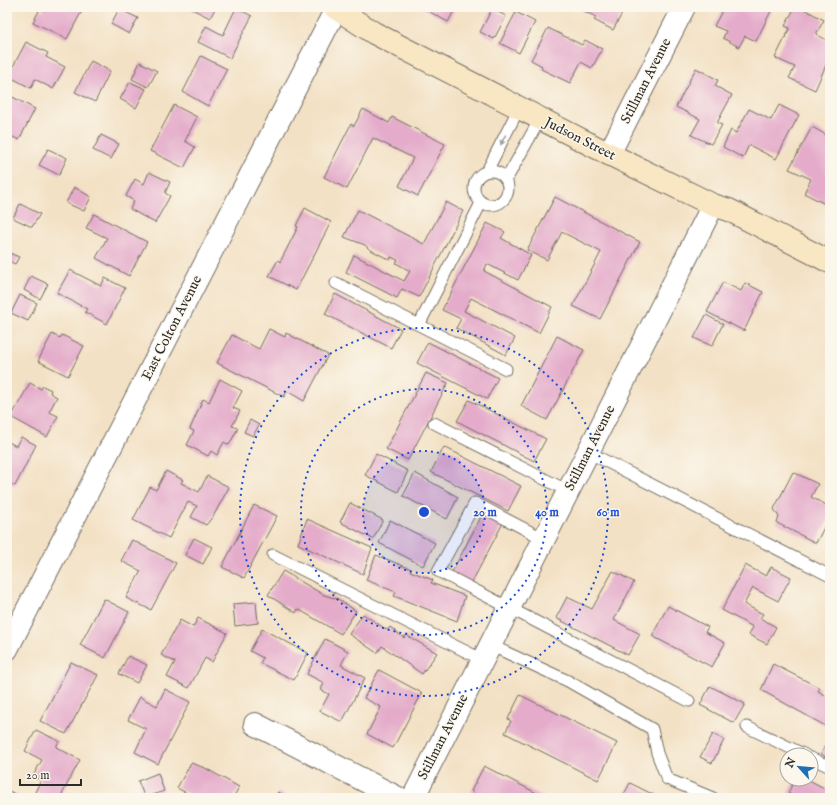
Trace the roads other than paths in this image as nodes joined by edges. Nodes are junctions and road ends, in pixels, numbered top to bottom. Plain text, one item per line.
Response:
1 (336, 7) edge
2 (684, 7) edge
3 (518, 108) junction
4 (540, 119) junction
5 (609, 154) junction
6 (487, 172) junction
7 (506, 180) junction
8 (482, 203) junction
9 (713, 205) junction
10 (830, 262) edge
11 (336, 283) dead end
12 (419, 325) junction
13 (506, 369) dead end
14 (434, 423) dead end
15 (588, 452) junction
16 (568, 491) junction
17 (544, 539) junction
18 (272, 555) dead end
19 (830, 576) edge
20 (508, 608) junction
21 (7, 649) edge
22 (486, 652) junction
23 (689, 701) dead end
24 (255, 724) dead end
25 (747, 727) dead end
26 (788, 747) edge
27 (819, 762) edge
28 (830, 767) edge
29 (398, 798) edge
30 (412, 798) edge
31 (713, 798) edge

1 - 3 main road, Judson Street
1 - 21 street, East Colton Avenue
2 - 5 street, Stillman Avenue
3 - 4 main road, Judson Street
3 -> 6 lane
4 - 5 main road, Judson Street
4 - 7 lane
5 - 9 main road, Judson Street
6 - 7 lane
6 - 8 lane
7 - 8 lane
8 - 12 lane
9 - 10 main road, Judson Street
9 - 15 street, Stillman Avenue
11 - 12 lane
12 - 13 lane
14 - 16 lane
15 - 16 street, Stillman Avenue
15 - 19 lane
16 - 17 street, Stillman Avenue
17 - 20 street, Stillman Avenue
17 - 20 lane
18 - 22 lane
20 - 22 street, Stillman Avenue
20 - 23 lane
22 - 30 street, Stillman Avenue
22 - 31 lane
24 - 29 street
25 - 26 lane
27 - 28 lane

